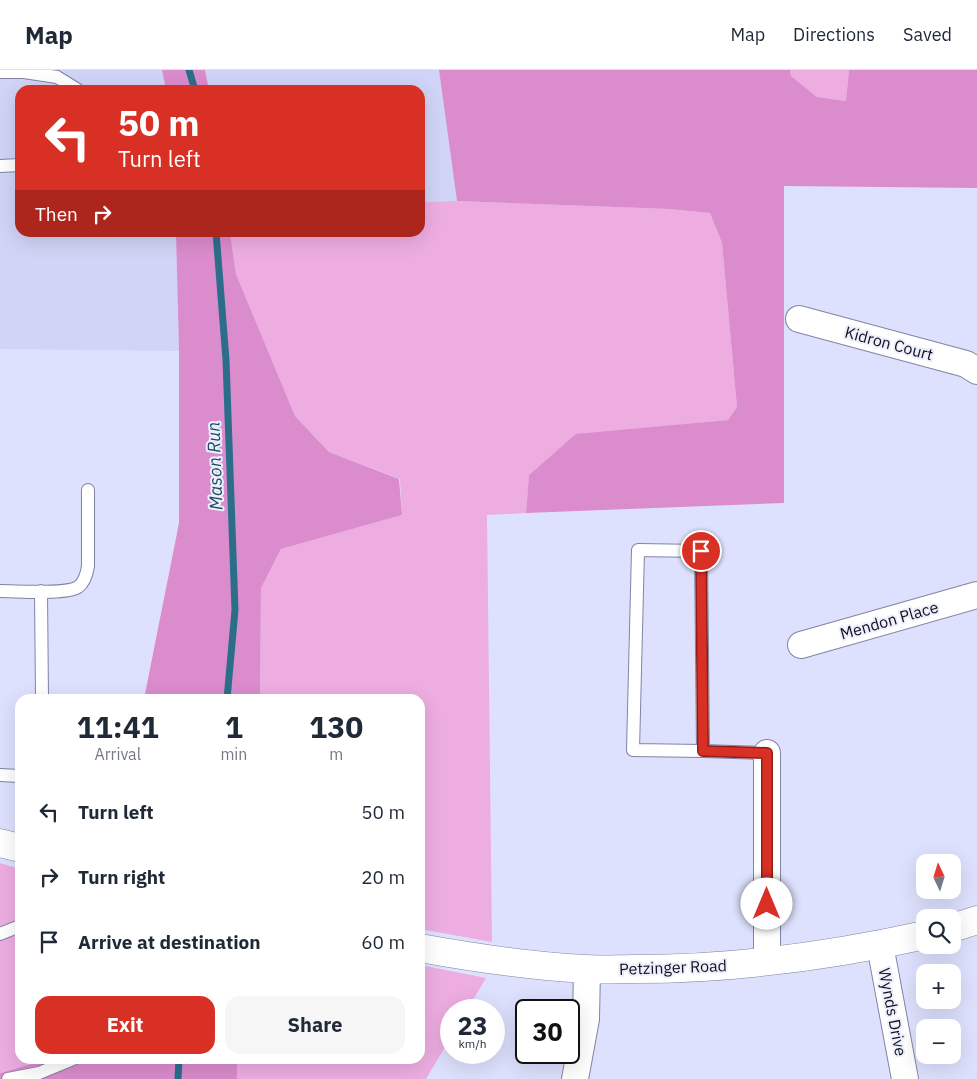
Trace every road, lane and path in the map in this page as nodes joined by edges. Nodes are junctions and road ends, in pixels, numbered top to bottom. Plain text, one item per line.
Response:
1 (0, 72) edge
2 (70, 85) edge
3 (15, 165) edge
4 (0, 166) edge
5 (799, 319) dead end
6 (977, 370) edge
7 (88, 490) dead end
8 (0, 591) edge
9 (41, 591) junction
10 (977, 595) edge
11 (800, 645) dead end
12 (42, 694) edge
13 (703, 751) junction
14 (767, 753) joint
15 (0, 775) edge
16 (15, 776) edge
17 (0, 843) edge
18 (15, 847) edge
19 (977, 920) edge
20 (961, 925) edge
21 (15, 928) edge
22 (0, 934) edge
23 (916, 937) edge
24 (880, 945) junction
25 (425, 949) edge
26 (768, 962) junction
27 (587, 969) junction
28 (61, 1064) edge
29 (8, 1079) edge
30 (575, 1079) edge
31 (906, 1079) edge

1 - 2 lane
3 - 4 lane
5 - 6 street, Kidron Court
7 - 9 lane
8 - 9 lane
9 - 12 lane
10 - 11 street, Mendon Place
13 - 13 lane
13 - 14 lane
14 - 26 street
15 - 16 lane
17 - 18 street
19 - 20 street
21 - 22 lane
23 - 24 street, Petzinger Road
24 - 26 street, Petzinger Road
24 - 31 street, Wynds Drive
25 - 27 street, Petzinger Road
26 - 27 street, Petzinger Road
27 - 30 street
28 - 29 lane

